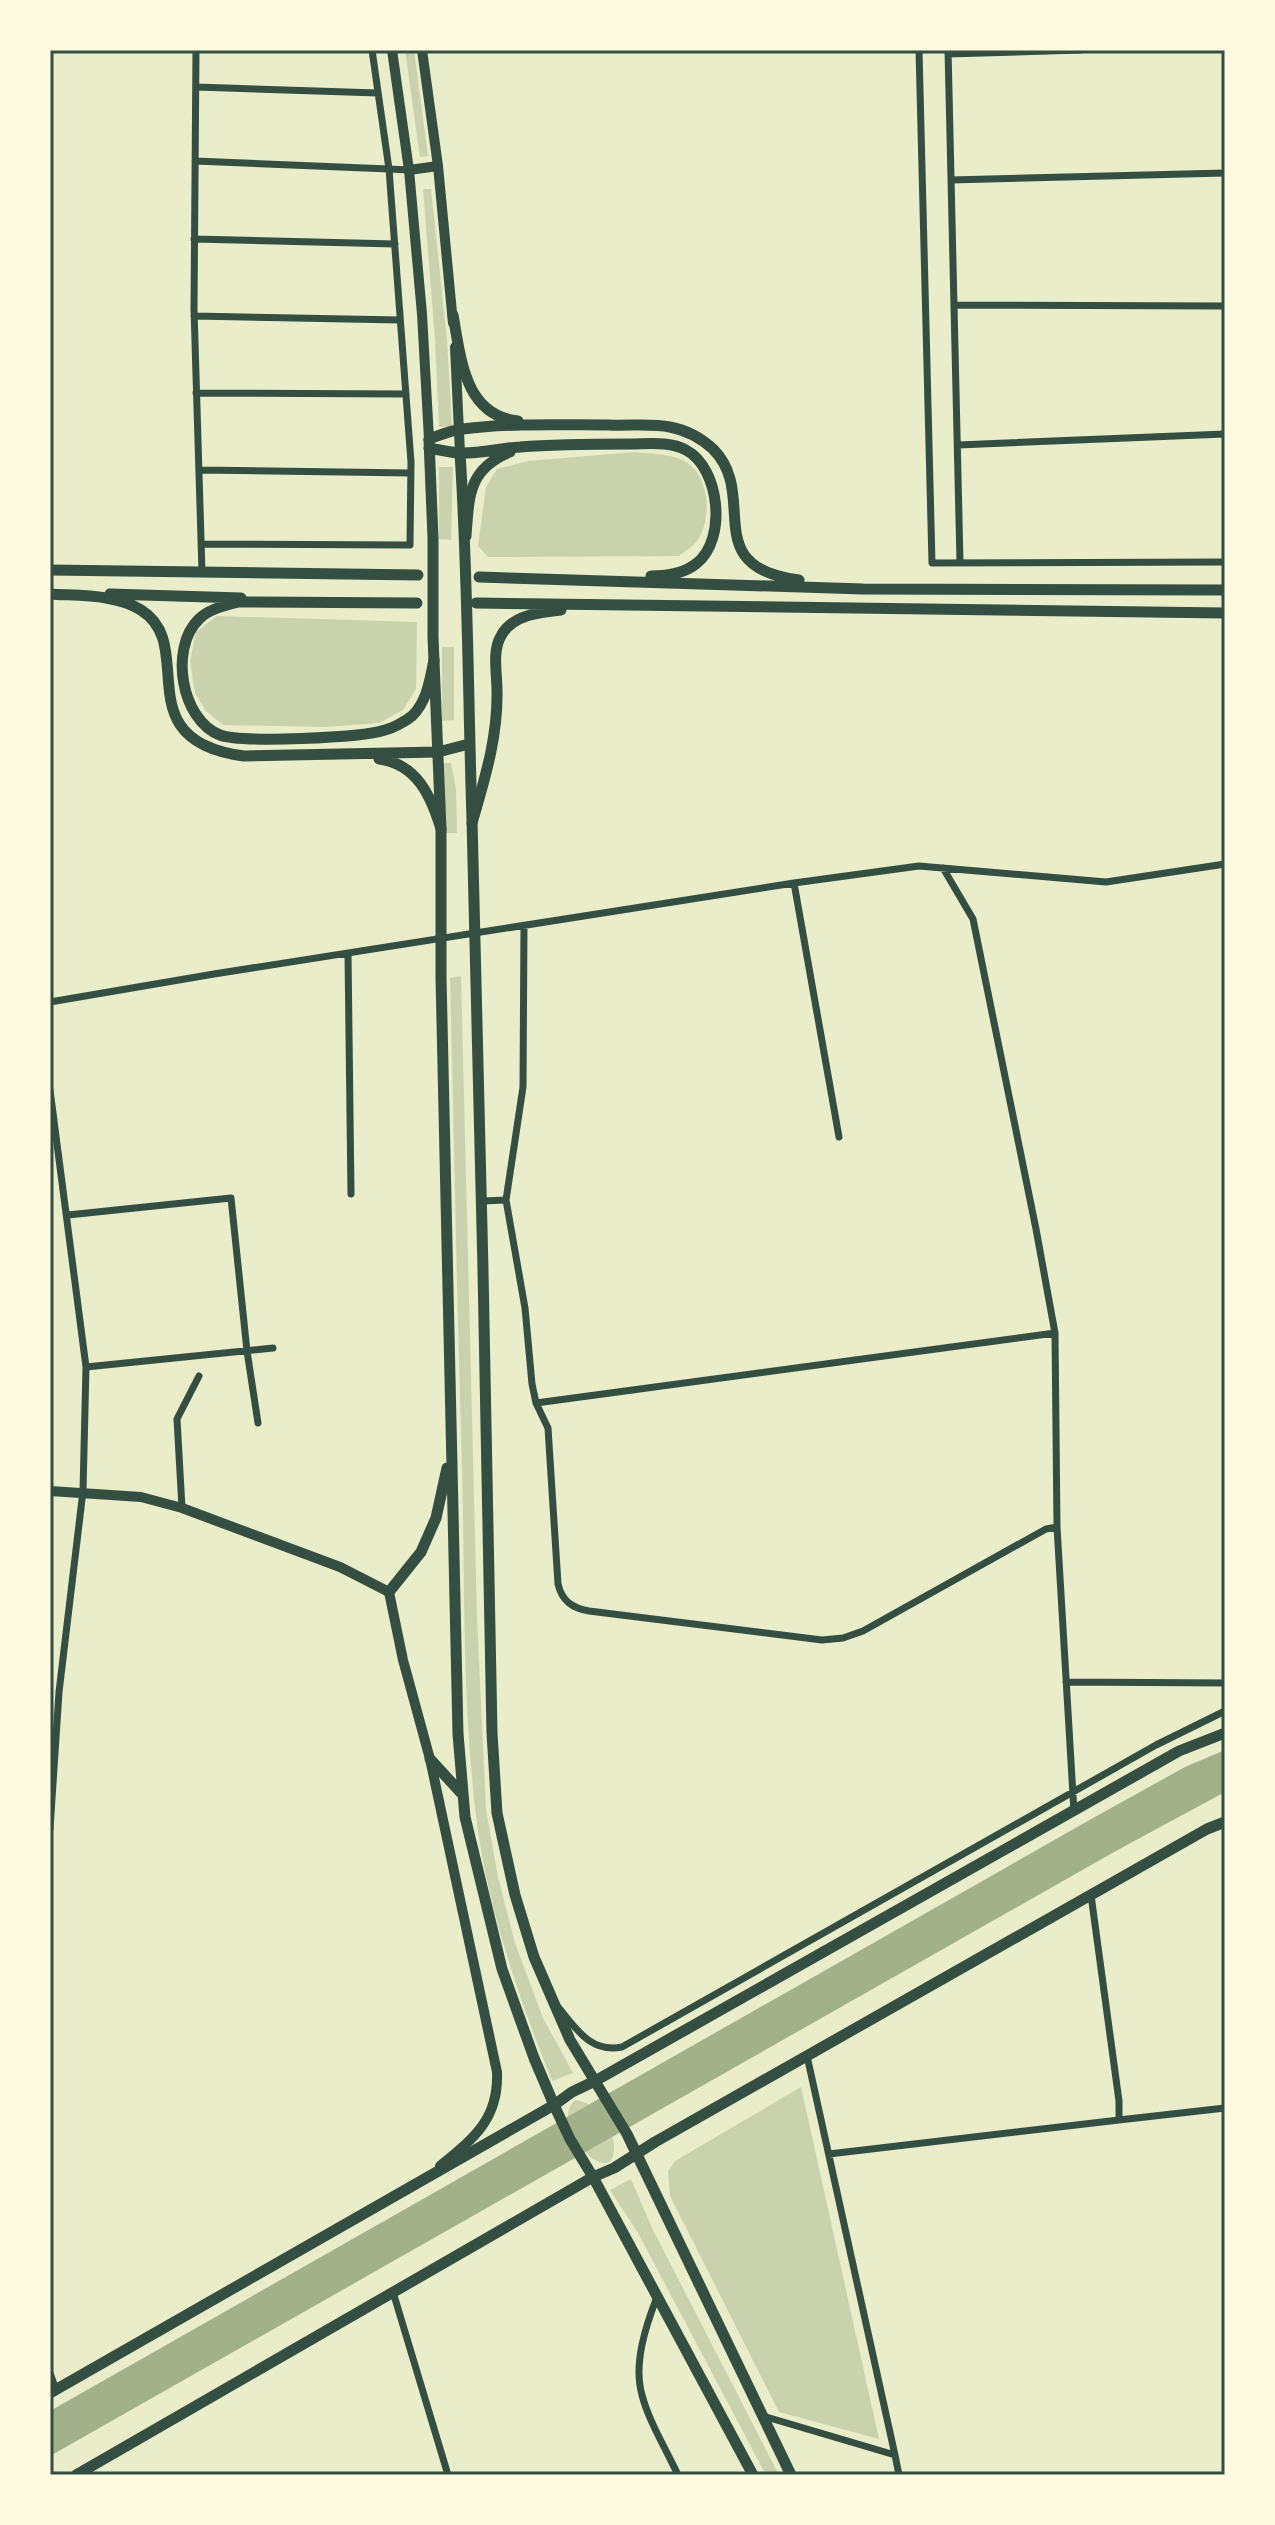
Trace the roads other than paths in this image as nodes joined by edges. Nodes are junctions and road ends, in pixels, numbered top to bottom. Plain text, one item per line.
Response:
1 (196, 50) edge
2 (372, 50) edge
3 (392, 50) edge
4 (422, 50) edge
5 (919, 50) edge
6 (1081, 50) edge
7 (948, 52) edge
8 (196, 87) junction
9 (378, 93) junction
10 (195, 161) junction
11 (438, 166) junction
12 (389, 169) junction
13 (409, 170) junction
14 (1225, 173) edge
15 (951, 180) junction
16 (194, 239) junction
17 (395, 244) junction
18 (955, 305) junction
19 (1225, 306) edge
20 (453, 315) junction
21 (194, 316) junction
22 (400, 320) junction
23 (196, 393) junction
24 (406, 394) junction
25 (550, 425) junction
26 (461, 429) junction
27 (1225, 434) edge
28 (429, 444) junction
29 (958, 445) junction
30 (523, 446) junction
31 (460, 453) junction
32 (199, 470) junction
33 (411, 473) junction
34 (466, 536) junction
35 (201, 544) junction
36 (960, 562) junction
37 (1225, 562) edge
38 (50, 570) edge
39 (202, 572) junction
40 (418, 575) dead end
41 (479, 577) dead end
42 (550, 579) junction
43 (863, 589) junction
44 (1225, 590) edge
45 (50, 593) edge
46 (476, 603) dead end
47 (615, 605) junction
48 (1225, 613) edge
49 (434, 660) junction
50 (469, 744) junction
51 (438, 752) junction
52 (346, 754) junction
53 (472, 823) junction
54 (441, 829) junction
55 (1225, 864) edge
56 (943, 868) junction
57 (794, 883) junction
58 (524, 926) junction
59 (348, 954) junction
60 (50, 1002) edge
61 (50, 1090) edge
62 (839, 1137) dead end
63 (351, 1194) dead end
64 (506, 1200) junction
65 (482, 1201) junction
66 (68, 1215) junction
67 (1055, 1333) junction
68 (273, 1348) dead end
69 (247, 1351) junction
70 (86, 1367) junction
71 (199, 1376) dead end
72 (536, 1403) junction
73 (258, 1423) dead end
74 (451, 1448) junction
75 (50, 1491) edge
76 (83, 1491) junction
77 (182, 1508) junction
78 (1057, 1527) junction
79 (389, 1592) junction
80 (1066, 1682) junction
81 (1225, 1683) edge
82 (1225, 1711) edge
83 (1225, 1733) edge
84 (430, 1759) junction
85 (1072, 1792) junction
86 (463, 1795) junction
87 (1074, 1812) junction
88 (1225, 1822) edge
89 (50, 1829) edge
90 (1091, 1895) junction
91 (553, 2000) junction
92 (807, 2056) junction
93 (598, 2086) junction
94 (1225, 2108) edge
95 (556, 2109) junction
96 (1119, 2120) junction
97 (636, 2153) junction
98 (829, 2154) junction
99 (427, 2177) junction
100 (593, 2177) junction
101 (393, 2292) junction
102 (657, 2297) junction
103 (50, 2373) edge
104 (53, 2392) edge
105 (762, 2416) junction
106 (895, 2455) junction
107 (76, 2475) edge
108 (448, 2475) edge
109 (678, 2475) edge
110 (753, 2475) edge
111 (791, 2475) edge
112 (899, 2475) edge

1 - 8 street
2 - 9 street
3 - 13 main road
4 - 11 main road
5 - 36 street
6 - 7 street
7 - 15 street
8 - 9 street
8 - 10 street
9 - 12 street
10 - 12 street
10 - 16 street
11 - 13 main road
11 - 20 main road
12 - 13 street
12 - 17 street
13 - 28 main road
14 - 15 street
15 - 18 street
16 - 17 street
16 - 21 street
17 - 22 street
18 - 19 street
18 - 29 street
20 - 25 main road
20 - 26 main road
21 - 22 street
21 - 23 street
22 - 24 street
23 - 24 street
23 - 32 street
24 - 33 street
25 - 26 main road
25 - 43 main road
26 - 28 main road
26 - 31 main road
27 - 29 street
28 - 31 main road
28 - 49 main road
29 - 36 street
30 - 31 main road
30 - 34 main road
30 - 42 main road
31 - 34 main road
32 - 33 street
32 - 35 street
33 - 35 street
34 - 50 main road
35 - 39 street
36 - 37 street
38 - 39 main road
39 - 40 main road
41 - 42 main road
42 - 43 main road
43 - 44 main road
45 - 49 main road
45 - 52 main road
46 - 47 main road
47 - 48 main road
47 - 53 main road
49 - 51 main road
50 - 51 main road
50 - 53 main road
51 - 52 main road
51 - 54 main road
52 - 54 main road
53 - 65 main road
54 - 74 main road
55 - 56 street
56 - 57 street
56 - 67 street
57 - 58 street
57 - 62 street
58 - 59 street
58 - 64 street
59 - 60 street
59 - 63 street
61 - 66 street
64 - 65 street
64 - 72 street
65 - 91 main road
66 - 69 street
66 - 70 street
67 - 72 street
67 - 78 street
68 - 69 street
69 - 70 street
69 - 73 street
70 - 76 street
71 - 77 street
72 - 78 street
74 - 79 main road
74 - 86 main road
75 - 76 main road
76 - 77 main road
76 - 89 street
77 - 79 main road
78 - 80 street
79 - 84 main road
80 - 81 street
80 - 85 street
82 - 85 street
83 - 87 main road
84 - 86 main road
84 - 99 main road
85 - 87 street
85 - 91 street
86 - 95 main road
87 - 93 main road
88 - 90 main road
90 - 92 main road
90 - 96 street
91 - 93 main road
92 - 97 main road
92 - 98 street
93 - 95 main road
93 - 97 main road
94 - 96 street
95 - 99 main road
95 - 100 main road
96 - 98 street
97 - 100 main road
97 - 105 main road
98 - 106 street
99 - 104 main road
100 - 101 main road
100 - 102 main road
101 - 107 main road
101 - 108 street
102 - 109 street
102 - 110 main road
103 - 104 street
105 - 106 street
105 - 111 main road
106 - 112 street

